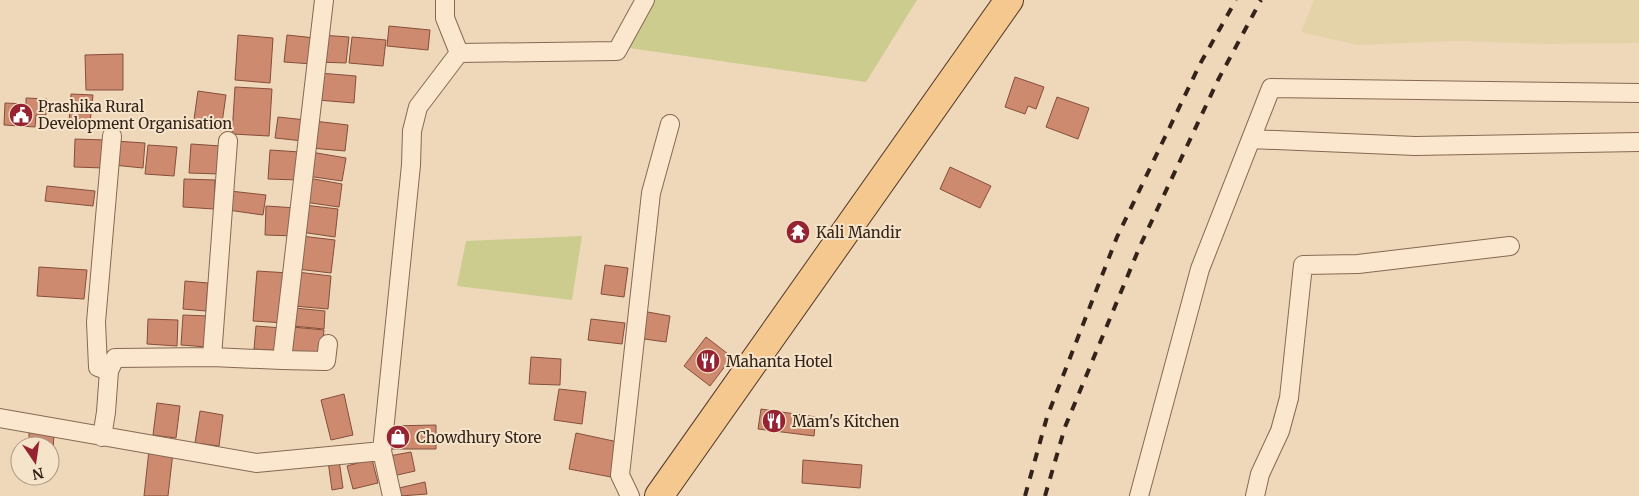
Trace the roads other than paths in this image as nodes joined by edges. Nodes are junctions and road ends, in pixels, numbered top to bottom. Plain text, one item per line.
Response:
1 (324, 0) edge
2 (445, 0) edge
3 (645, 0) edge
4 (1009, 0) edge
5 (458, 53) junction
6 (1639, 92) edge
7 (670, 124) dead end
8 (112, 136) dead end
9 (1251, 139) junction
10 (228, 141) dead end
11 (1639, 142) edge
12 (1510, 246) dead end
13 (328, 344) dead end
14 (212, 357) junction
15 (282, 360) junction
16 (109, 371) junction
17 (0, 418) edge
18 (102, 437) junction
19 (382, 451) junction
20 (392, 496) edge
21 (630, 496) edge
22 (659, 496) edge
23 (1139, 496) edge
24 (1255, 496) edge

1 - 15 street
2 - 5 street
3 - 5 street
4 - 22 main road
5 - 19 street
6 - 9 street
7 - 21 street
8 - 16 street
9 - 11 street
9 - 23 street
10 - 14 street
12 - 24 street
13 - 15 street
14 - 15 street
14 - 16 street
16 - 18 street
17 - 18 street
18 - 19 street
19 - 20 street

